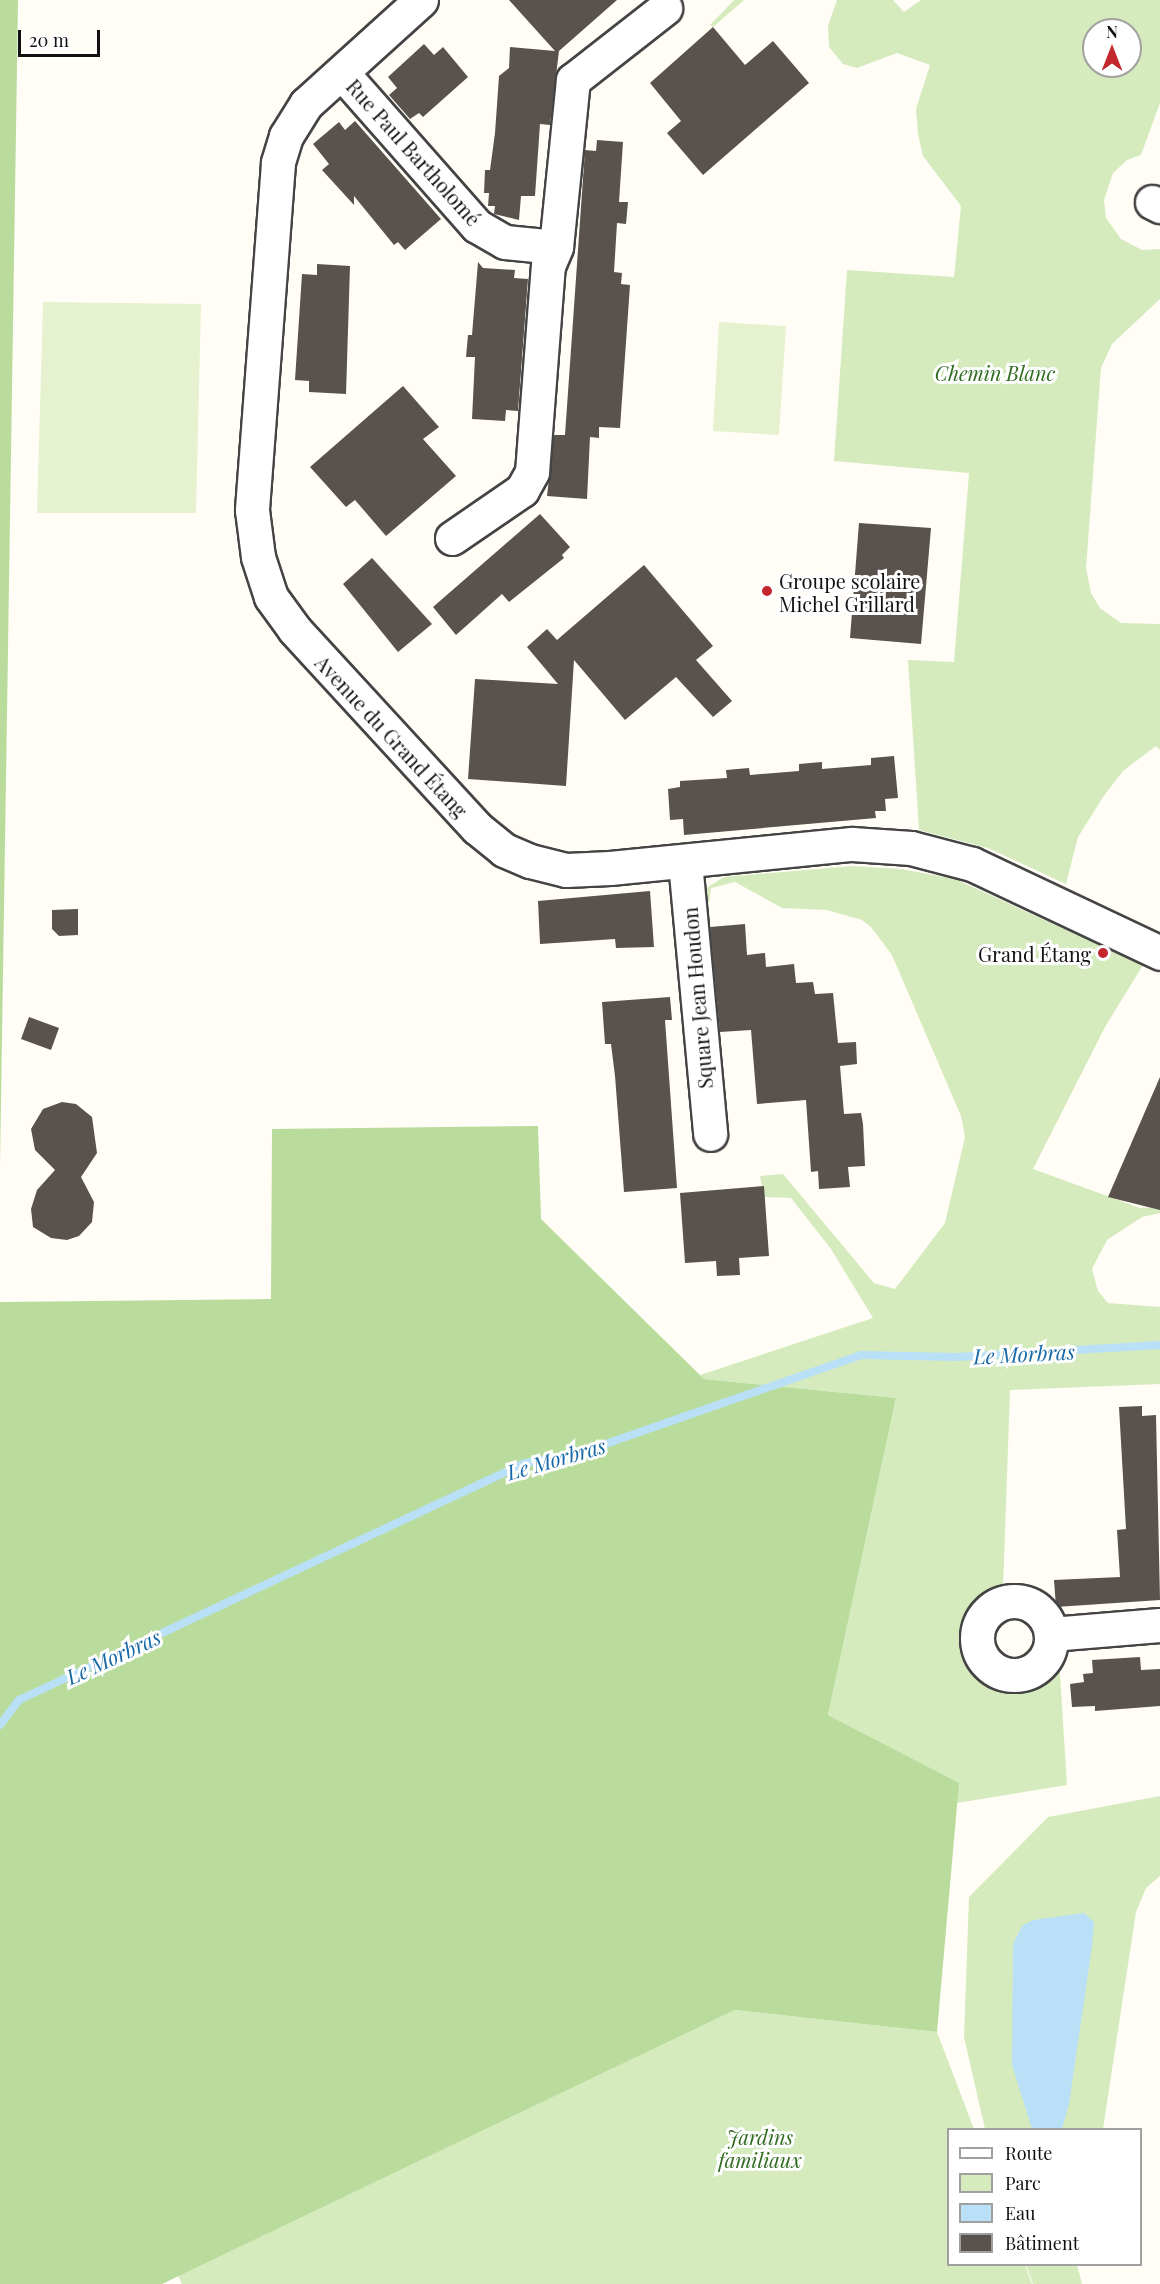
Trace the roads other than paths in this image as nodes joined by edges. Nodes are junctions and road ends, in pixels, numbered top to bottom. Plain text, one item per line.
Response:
1 (421, 0) edge
2 (665, 8) dead end
3 (342, 72) junction
4 (556, 247) junction
5 (452, 538) dead end
6 (685, 862) junction
7 (1160, 953) edge
8 (710, 1134) dead end
9 (1160, 1625) edge
10 (1051, 1634) dead end

1 - 3 street, Avenue du Grand Étang
2 - 4 street
3 - 4 street, Rue Paul Bartholomé
3 - 6 street, Avenue du Grand Étang
4 - 5 street
6 - 7 street, Avenue du Grand Étang
6 - 8 street, Square Jean Houdon
9 - 10 street

